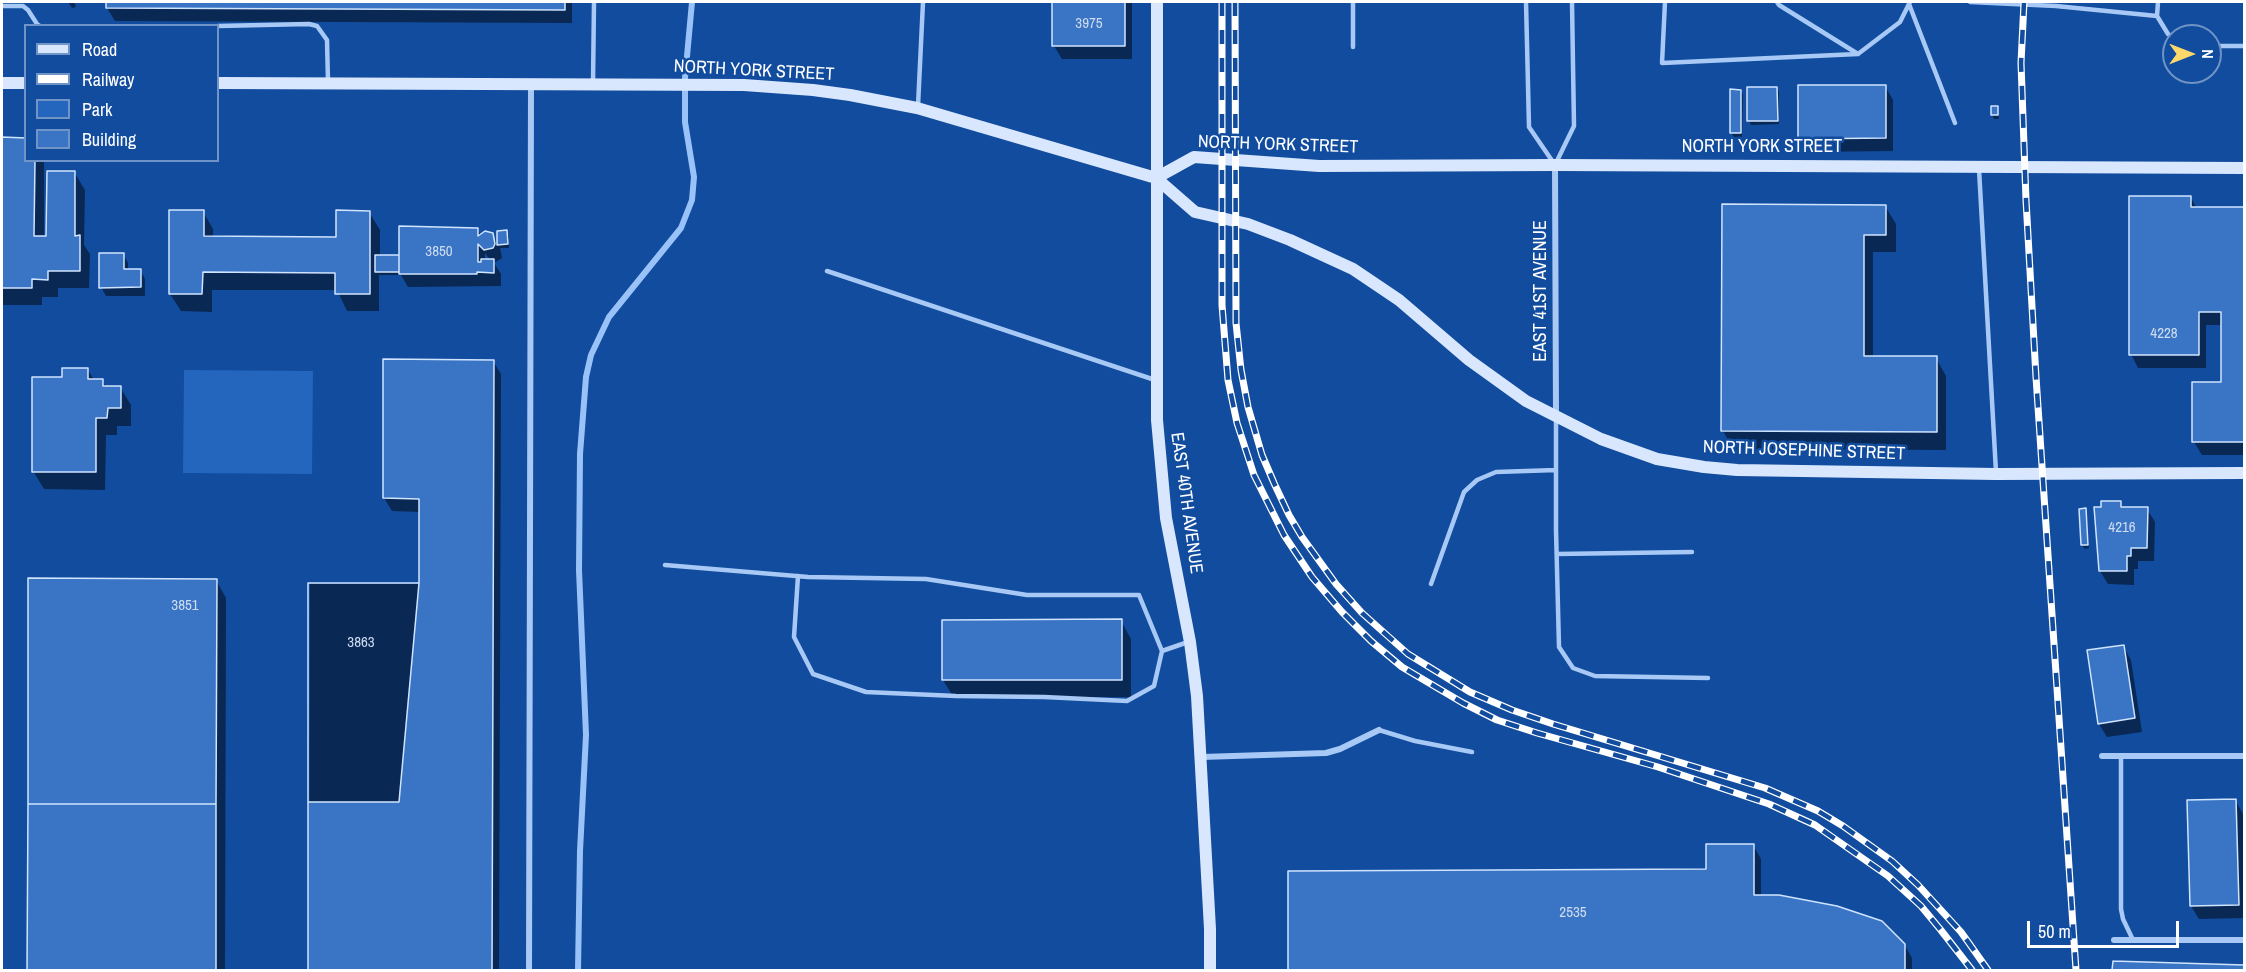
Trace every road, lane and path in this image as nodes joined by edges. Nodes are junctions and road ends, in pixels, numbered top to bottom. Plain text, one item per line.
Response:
1 (594, 2) edge
2 (923, 2) edge
3 (1157, 2) edge
4 (1353, 2) edge
5 (1526, 2) edge
6 (1572, 2) edge
7 (1665, 2) edge
8 (1777, 2) edge
9 (1970, 2) edge
10 (2158, 2) edge
11 (1910, 3) edge
12 (2, 6) edge
13 (2157, 16) junction
14 (37, 24) edge
15 (2162, 24) edge
16 (219, 26) edge
17 (2222, 46) edge
18 (2244, 46) edge
19 (1353, 47) dead end
20 (1858, 54) junction
21 (2, 83) edge
22 (24, 83) edge
23 (219, 83) edge
24 (328, 83) junction
25 (531, 84) junction
26 (592, 84) junction
27 (917, 108) junction
28 (1955, 123) dead end
29 (1555, 165) junction
30 (1979, 166) junction
31 (2244, 168) edge
32 (1156, 178) junction
33 (827, 271) dead end
34 (1157, 381) junction
35 (1556, 418) junction
36 (1556, 470) junction
37 (2244, 473) edge
38 (1996, 474) junction
39 (1692, 552) dead end
40 (1557, 554) junction
41 (665, 565) dead end
42 (798, 576) junction
43 (1431, 584) dead end
44 (1190, 642) junction
45 (1162, 651) junction
46 (1708, 678) dead end
47 (1379, 729) joint
48 (1472, 752) dead end
49 (2102, 756) dead end
50 (2121, 756) junction
51 (2244, 756) edge
52 (1202, 757) junction
53 (2114, 940) dead end
54 (2133, 940) junction
55 (2244, 940) edge
56 (529, 970) edge
57 (1210, 970) edge

1 - 26 lane
2 - 27 lane
3 - 32 main road, EAST 40TH AVENUE
4 - 19 lane
5 - 29 lane
6 - 29 lane
7 - 20 lane
8 - 20 lane
9 - 13 lane
10 - 13 lane
11 - 20 lane
11 - 28 lane
12 - 14 lane
13 - 15 lane
16 - 24 lane
17 - 18 lane
21 - 22 main road
23 - 24 main road, NORTH YORK STREET
24 - 25 main road, NORTH YORK STREET
25 - 26 main road, NORTH YORK STREET
25 - 56 street
26 - 27 main road, NORTH YORK STREET
27 - 32 main road, NORTH YORK STREET
29 - 30 main road, NORTH YORK STREET
29 - 32 main road, NORTH YORK STREET
29 - 35 street, EAST 41ST AVENUE
30 - 31 main road, NORTH YORK STREET
30 - 38 lane
32 - 34 main road, EAST 40TH AVENUE
32 - 35 main road, NORTH JOSEPHINE STREET
33 - 34 lane
34 - 44 main road, EAST 40TH AVENUE
35 - 36 lane
35 - 38 main road, NORTH JOSEPHINE STREET
36 - 40 lane
36 - 43 lane
37 - 38 main road, NORTH JOSEPHINE STREET
39 - 40 lane
40 - 46 lane
41 - 42 lane
42 - 45 lane
42 - 45 lane
44 - 45 lane
44 - 52 main road, EAST 40TH AVENUE
47 - 48 lane
47 - 52 street
49 - 50 street
50 - 51 street
50 - 54 lane
52 - 57 main road, EAST 40TH AVENUE
53 - 54 street
54 - 55 street

